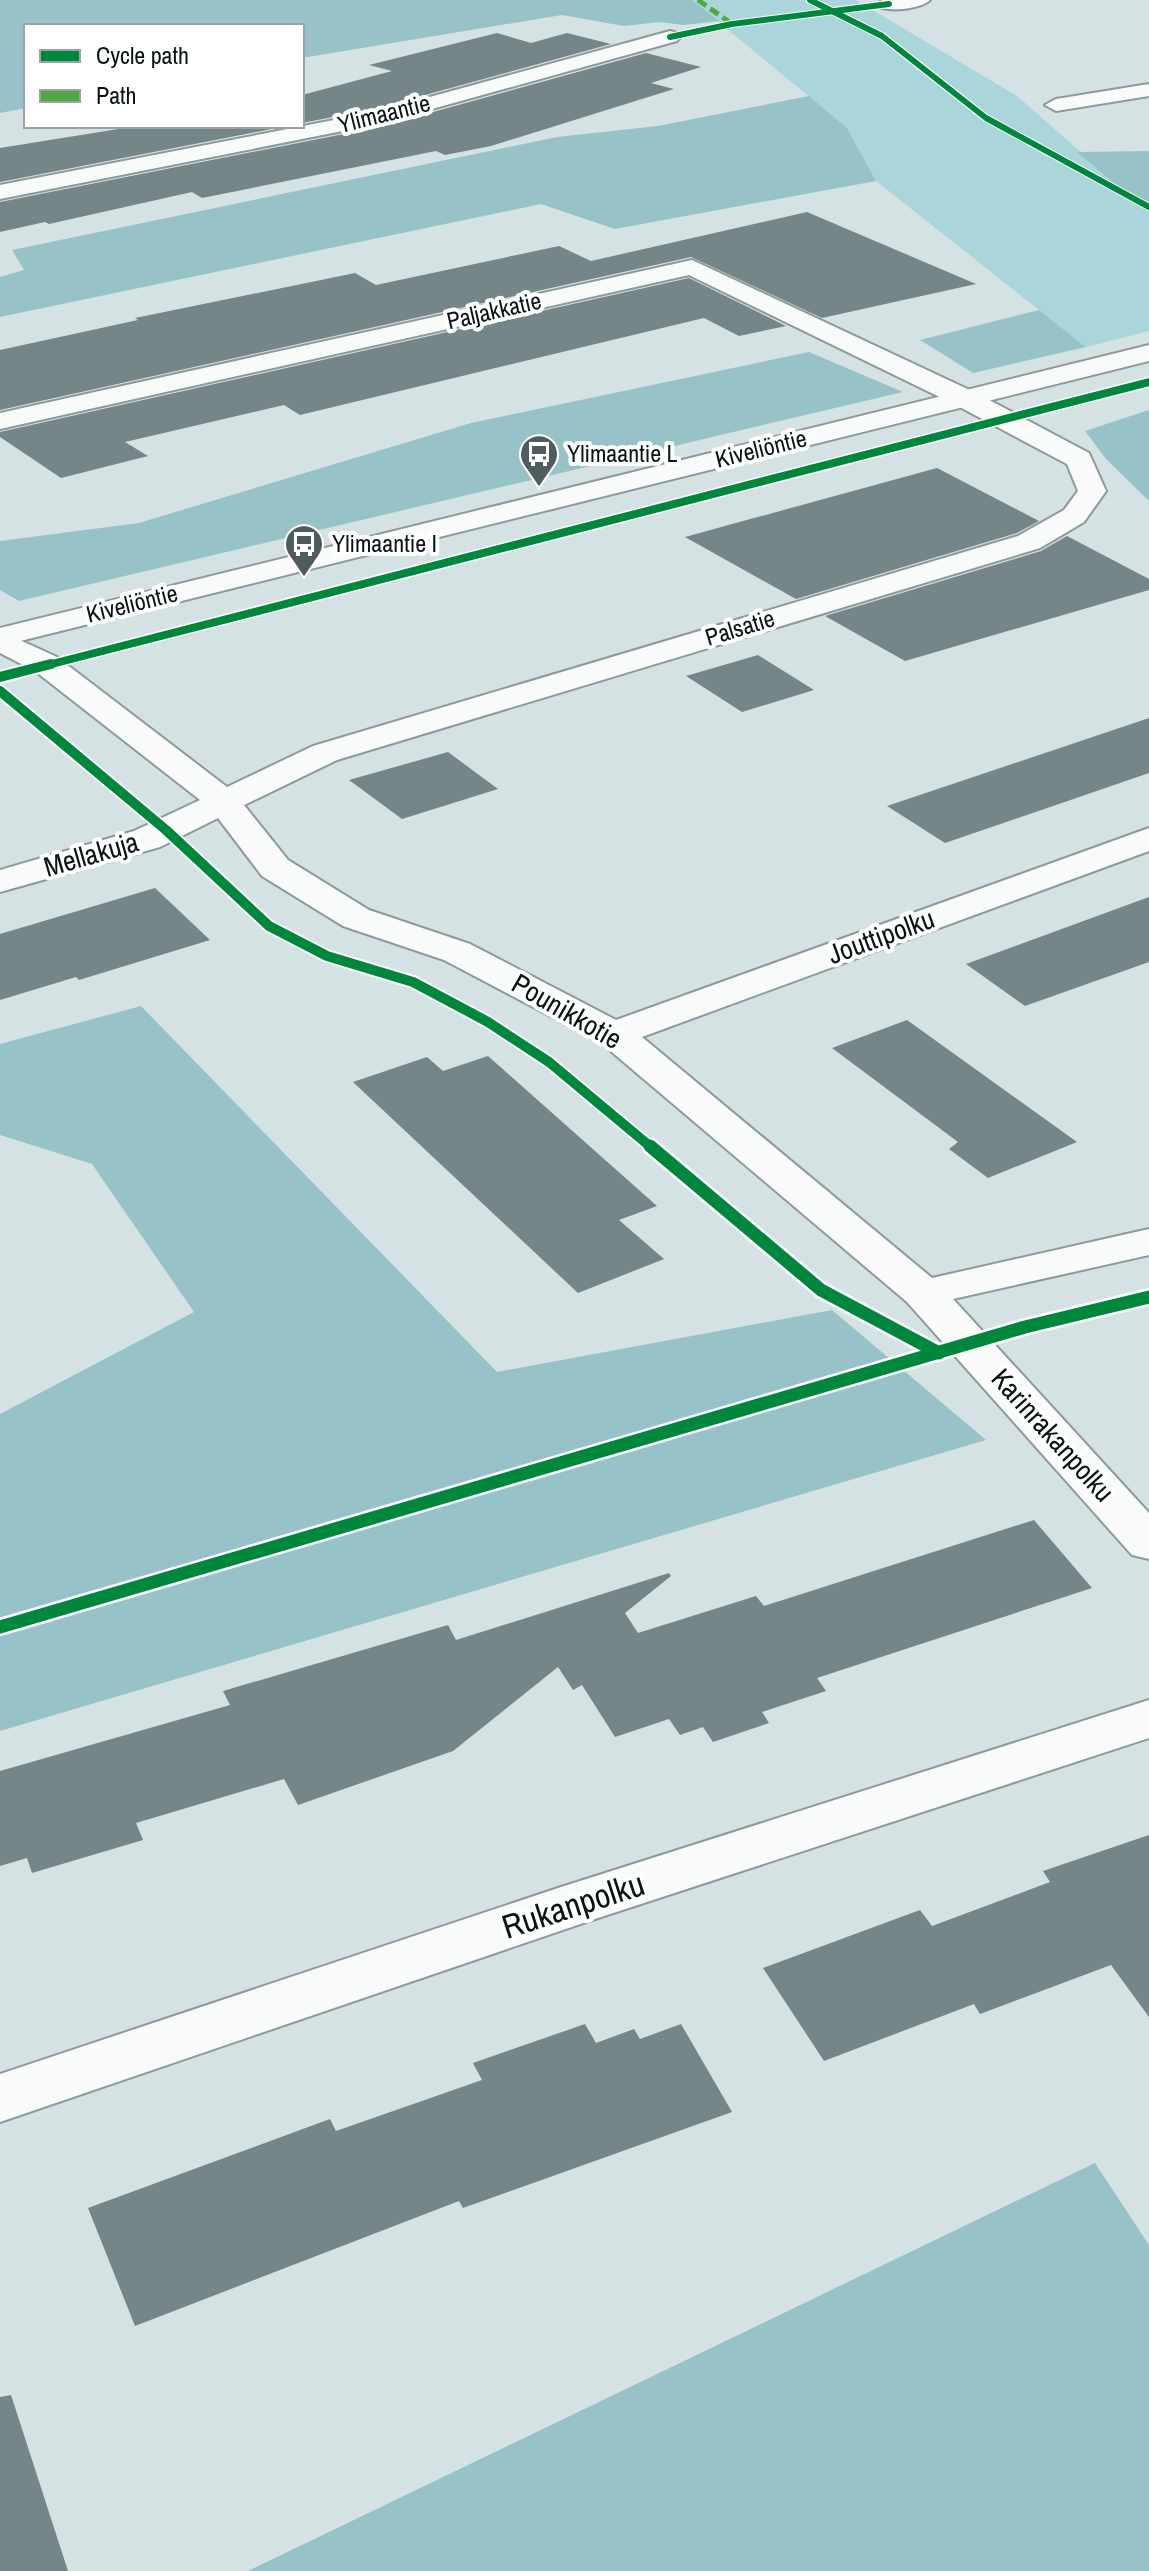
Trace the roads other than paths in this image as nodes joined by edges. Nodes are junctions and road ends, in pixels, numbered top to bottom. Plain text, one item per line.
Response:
1 (920, 0) edge
2 (889, 4) dead end
3 (670, 37) dead end
4 (1149, 90) edge
5 (1056, 105) dead end
6 (0, 192) edge
7 (1149, 353) edge
8 (966, 399) junction
9 (0, 421) edge
10 (0, 638) edge
11 (223, 801) junction
12 (1149, 839) edge
13 (0, 881) edge
14 (614, 1034) junction
15 (1149, 1242) edge
16 (923, 1293) junction
17 (1149, 1543) edge
18 (1149, 1719) edge
19 (0, 2098) edge

1 - 2 street
3 - 6 street, Ylimaantie
4 - 5 street
7 - 8 street, Kiveliöntie
8 - 9 street, Paljakkatie
8 - 10 street, Kiveliöntie
8 - 11 street, Palsatie
10 - 11 street, Pounikkotie
11 - 13 street, Mellakuja
11 - 14 street, Pounikkotie
12 - 14 street, Jouttipolku
14 - 16 street, Pounikkotie
15 - 16 street
16 - 17 street, Karinrakanpolku
18 - 19 street, Rukanpolku

